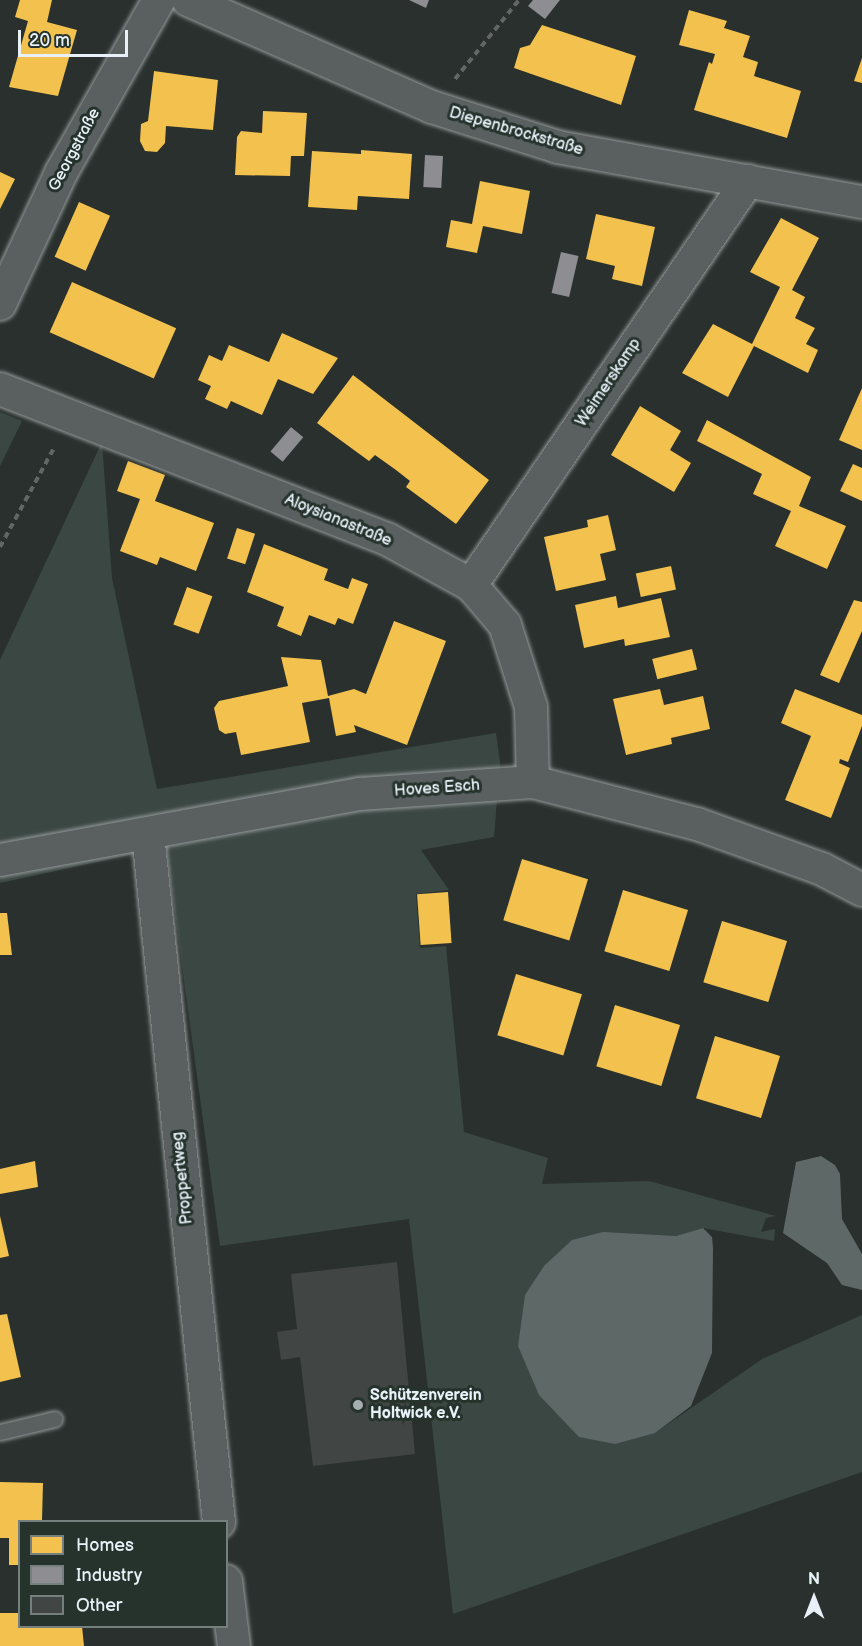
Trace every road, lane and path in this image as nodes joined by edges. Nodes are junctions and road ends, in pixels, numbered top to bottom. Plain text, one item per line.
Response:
1 (159, 0) edge
2 (188, 0) edge
3 (519, 0) edge
4 (432, 107) junction
5 (748, 181) junction
6 (862, 202) edge
7 (0, 304) edge
8 (0, 389) edge
9 (70, 416) junction
10 (0, 547) edge
11 (471, 585) junction
12 (533, 782) junction
13 (148, 834) junction
14 (0, 860) edge
15 (862, 890) edge
16 (54, 1419) dead end
17 (0, 1432) edge
18 (219, 1520) edge
19 (228, 1597) edge
20 (234, 1646) edge

1 - 7 street, Georgstraße
2 - 4 street, Diepenbrockstraße
3 - 4 path
4 - 5 street, Diepenbrockstraße
5 - 6 street, Diepenbrockstraße
5 - 11 street, Weimerskamp
8 - 9 street, Aloysianastraße
9 - 10 path
9 - 11 street, Aloysianastraße
11 - 12 street, Aloysianastraße
12 - 13 street, Hoves Esch
12 - 15 street, Hoves Esch
13 - 14 street, Hoves Esch
13 - 18 street, Proppertweg
16 - 17 lane
19 - 20 street

